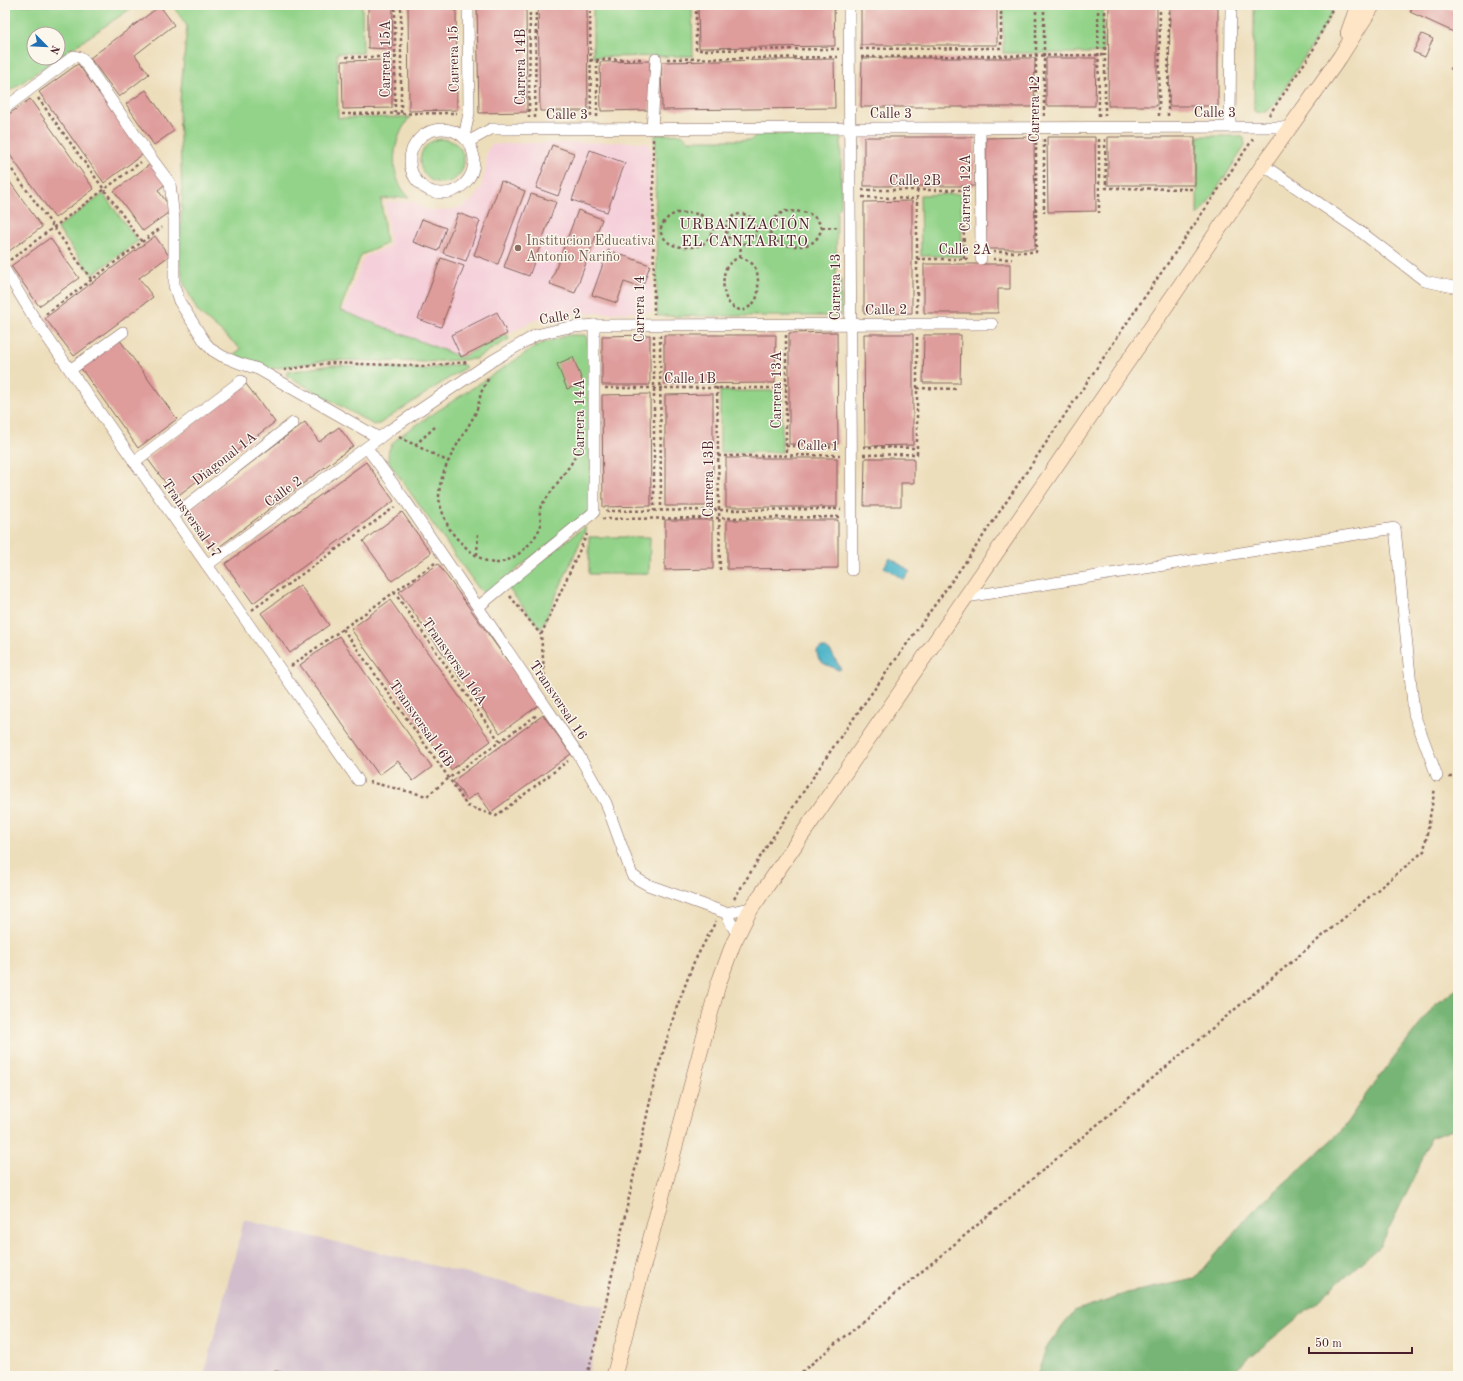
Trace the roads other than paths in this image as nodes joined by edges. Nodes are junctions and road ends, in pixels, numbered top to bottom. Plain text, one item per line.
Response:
1 (468, 5) edge
2 (849, 5) edge
3 (1231, 5) edge
4 (1358, 5) edge
5 (1373, 5) edge
6 (1340, 57) junction
7 (656, 59) dead end
8 (5, 108) edge
9 (469, 113) junction
10 (1230, 127) junction
11 (1291, 127) junction
12 (652, 128) junction
13 (849, 128) junction
14 (980, 128) junction
15 (491, 129) junction
16 (453, 131) junction
17 (466, 139) junction
18 (473, 153) junction
19 (1263, 165) junction
20 (980, 256) road end
21 (5, 270) edge
22 (1458, 288) edge
23 (850, 324) junction
24 (992, 324) dead end
25 (594, 325) junction
26 (123, 332) dead end
27 (70, 370) junction
28 (241, 381) dead end
29 (293, 423) dead end
30 (379, 438) junction
31 (366, 448) junction
32 (134, 462) junction
33 (172, 516) junction
34 (207, 565) junction
35 (852, 570) dead end
36 (966, 597) junction
37 (478, 607) junction
38 (1437, 776) road end
39 (358, 780) road end
40 (752, 908) junction
41 (726, 913) junction
42 (738, 935) junction
43 (275, 1376) edge
44 (284, 1376) edge
45 (614, 1376) edge

1 - 9 street, Carrera 15
2 - 13 street, Carrera 13
3 - 10 street
4 - 6 main road
5 - 6 main road
6 - 11 main road
7 - 12 street
8 - 30 street
9 - 16 street
9 - 17 street, Carrera 15
10 - 11 street, Calle 3
10 - 14 street, Calle 3
11 - 19 main road
12 - 13 street, Calle 3
12 - 15 street, Calle 3
13 - 14 street, Calle 3
13 - 23 street, Carrera 13
14 - 20 street, Carrera 12A
15 - 17 street, Calle 3
15 - 18 street
16 - 17 street
16 - 18 street
17 - 18 street
19 - 22 street
19 - 36 main road
21 - 27 street, Transversal 17
23 - 24 street, Calle 2
23 - 25 street, Calle 2
23 - 35 street, Carrera 13
25 - 30 street, Calle 2
25 - 37 street, Carrera 14A
26 - 27 street
27 - 32 street, Transversal 17
28 - 32 street
29 - 33 street, Diagonal 1A
30 - 31 street, Calle 2
31 - 34 street, Calle 2
31 - 37 street, Transversal 16
32 - 33 street, Transversal 17
33 - 34 street, Transversal 17
34 - 39 street, Transversal 17
36 - 38 street
36 - 40 main road
37 - 41 street, Transversal 16
40 - 41 street
40 - 42 main road
41 - 42 street
42 - 45 main road
43 - 44 lane

